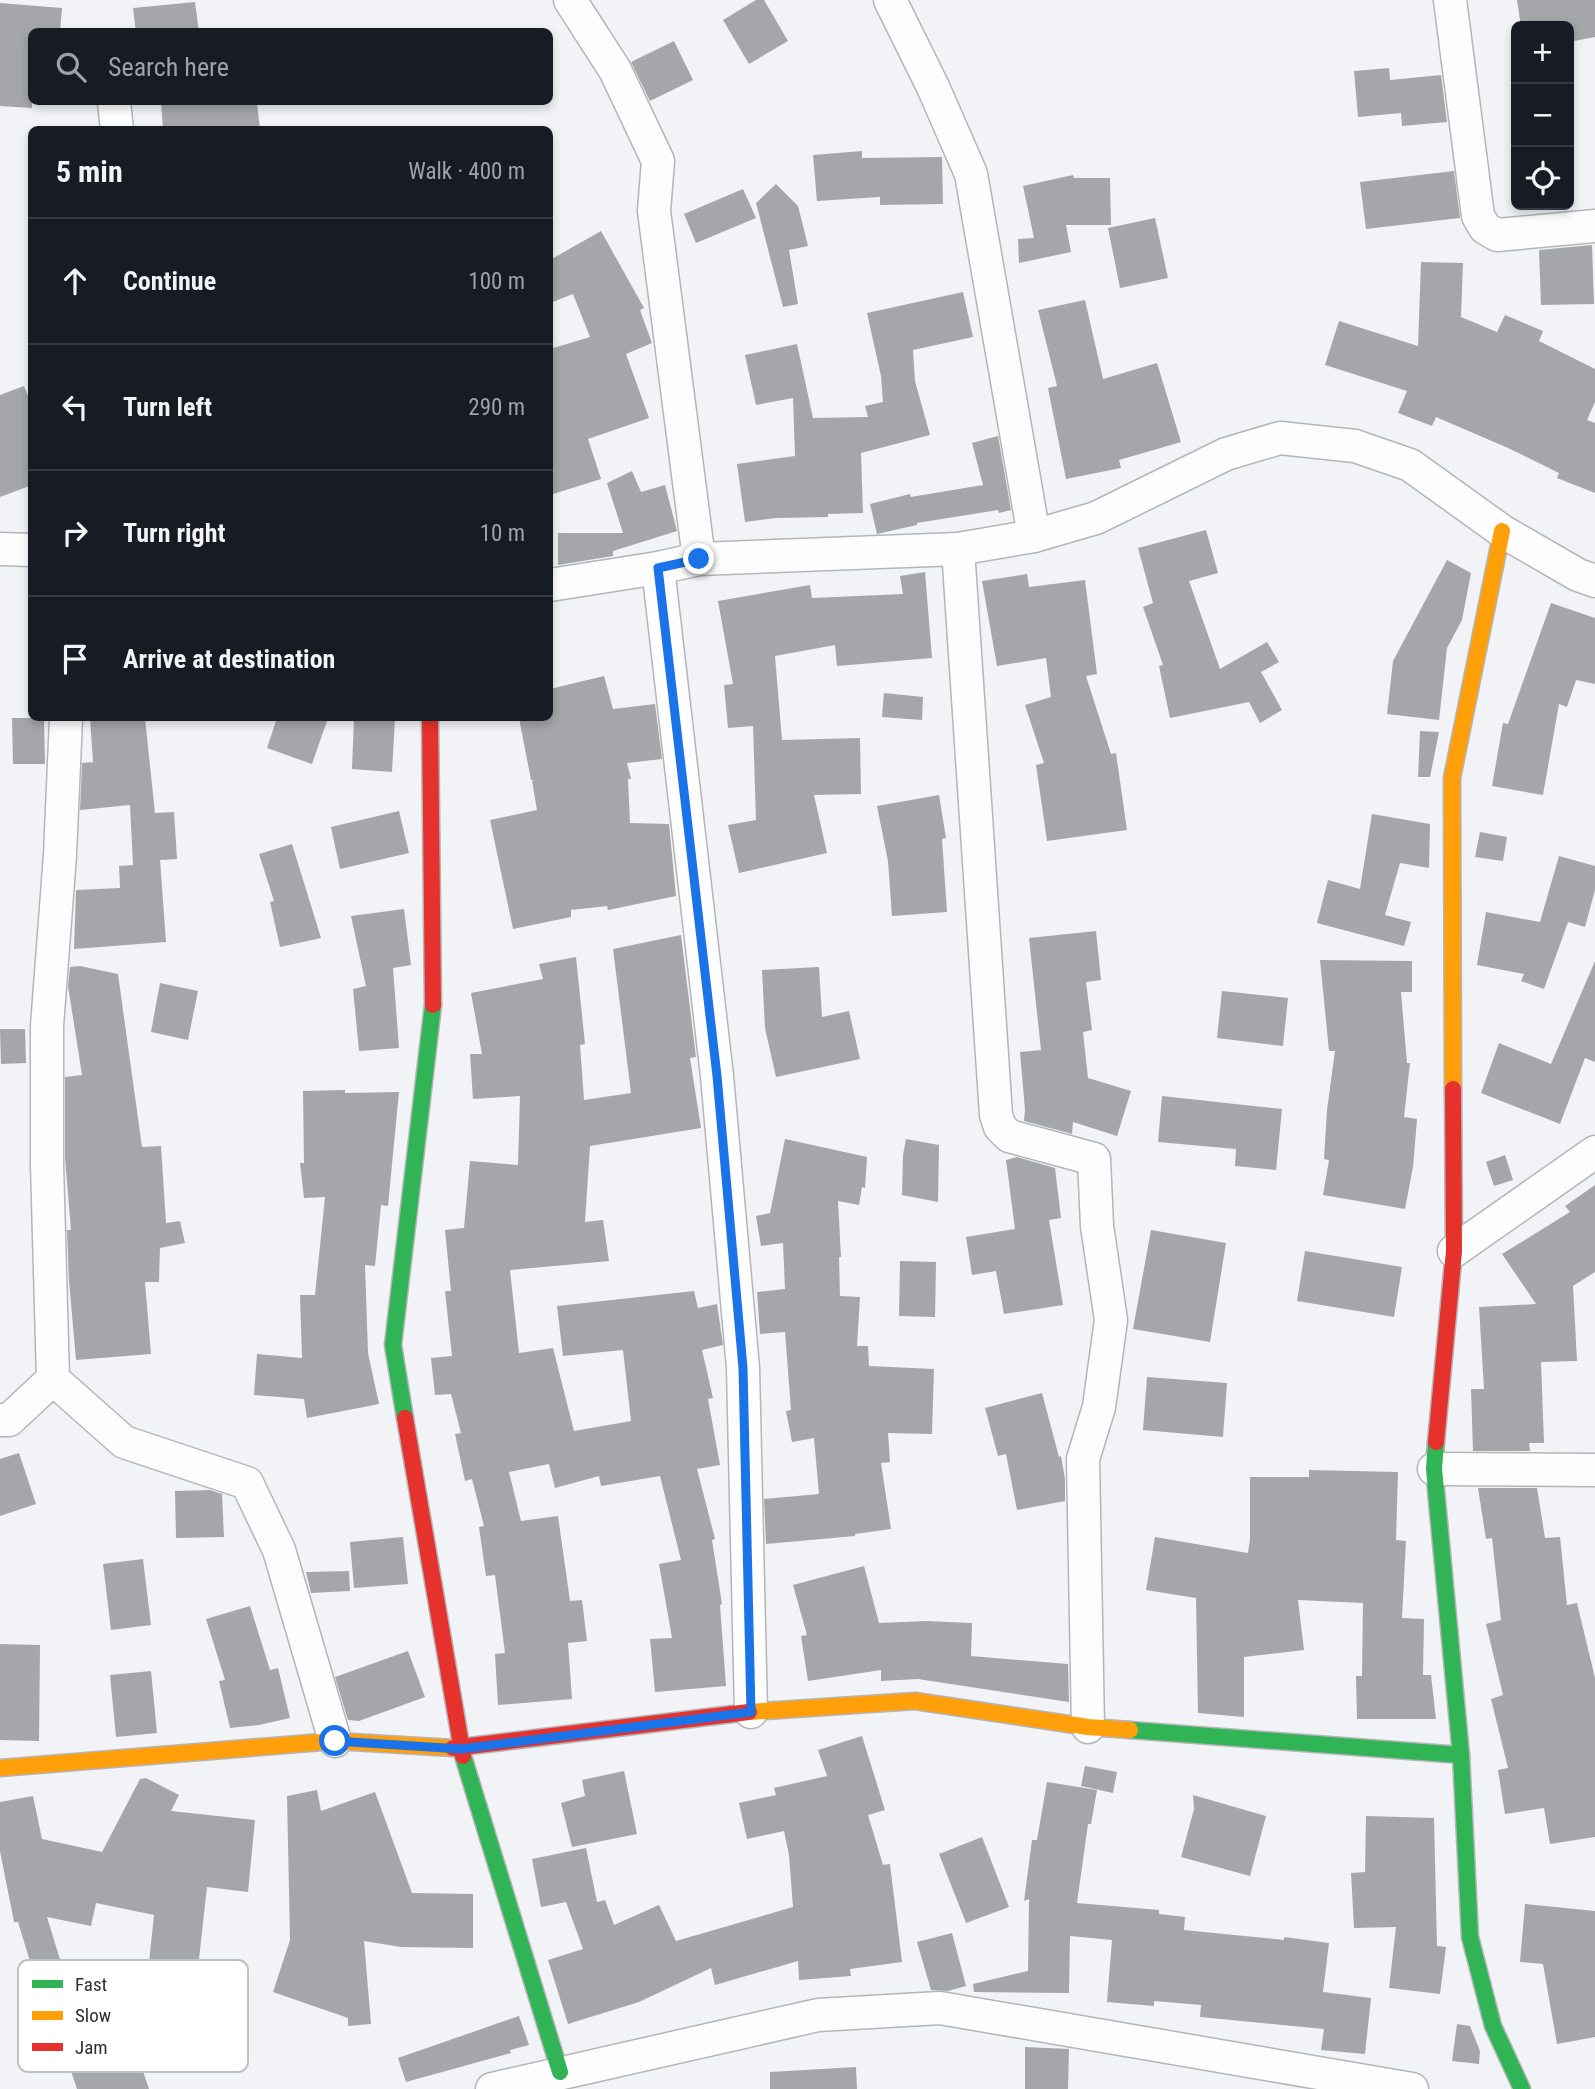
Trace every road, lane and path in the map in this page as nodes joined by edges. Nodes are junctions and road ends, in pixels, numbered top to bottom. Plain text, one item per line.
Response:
1 (570, 0) edge
2 (890, 0) edge
3 (1450, 0) edge
4 (114, 105) edge
5 (117, 126) edge
6 (1595, 226) edge
7 (1502, 531) junction
8 (1034, 536) junction
9 (0, 549) edge
10 (28, 550) edge
11 (958, 550) junction
12 (699, 559) junction
13 (658, 568) junction
14 (1595, 581) edge
15 (553, 585) edge
16 (66, 721) edge
17 (430, 721) edge
18 (1595, 1153) edge
19 (1454, 1251) junction
20 (53, 1379) junction
21 (0, 1420) edge
22 (1434, 1469) junction
23 (1595, 1470) edge
24 (751, 1712) junction
25 (1088, 1727) junction
26 (335, 1741) junction
27 (461, 1749) junction
28 (1461, 1755) junction
29 (0, 1768) edge
30 (560, 2072) junction
31 (492, 2089) edge
32 (1412, 2089) edge
33 (1521, 2089) edge

1 - 12 street
2 - 8 street
3 - 6 street
4 - 5 street
7 - 8 street
7 - 14 street
7 - 19 street
8 - 11 street
9 - 10 street
11 - 12 street
11 - 25 street
12 - 13 street
13 - 15 street
13 - 24 street
16 - 20 street
17 - 27 street
18 - 19 street
19 - 22 street
20 - 21 street
20 - 26 street
22 - 23 street
22 - 28 street
24 - 25 street
24 - 27 street
25 - 28 street
26 - 27 street
26 - 29 street
27 - 30 street
28 - 33 street
30 - 31 street
30 - 32 street

